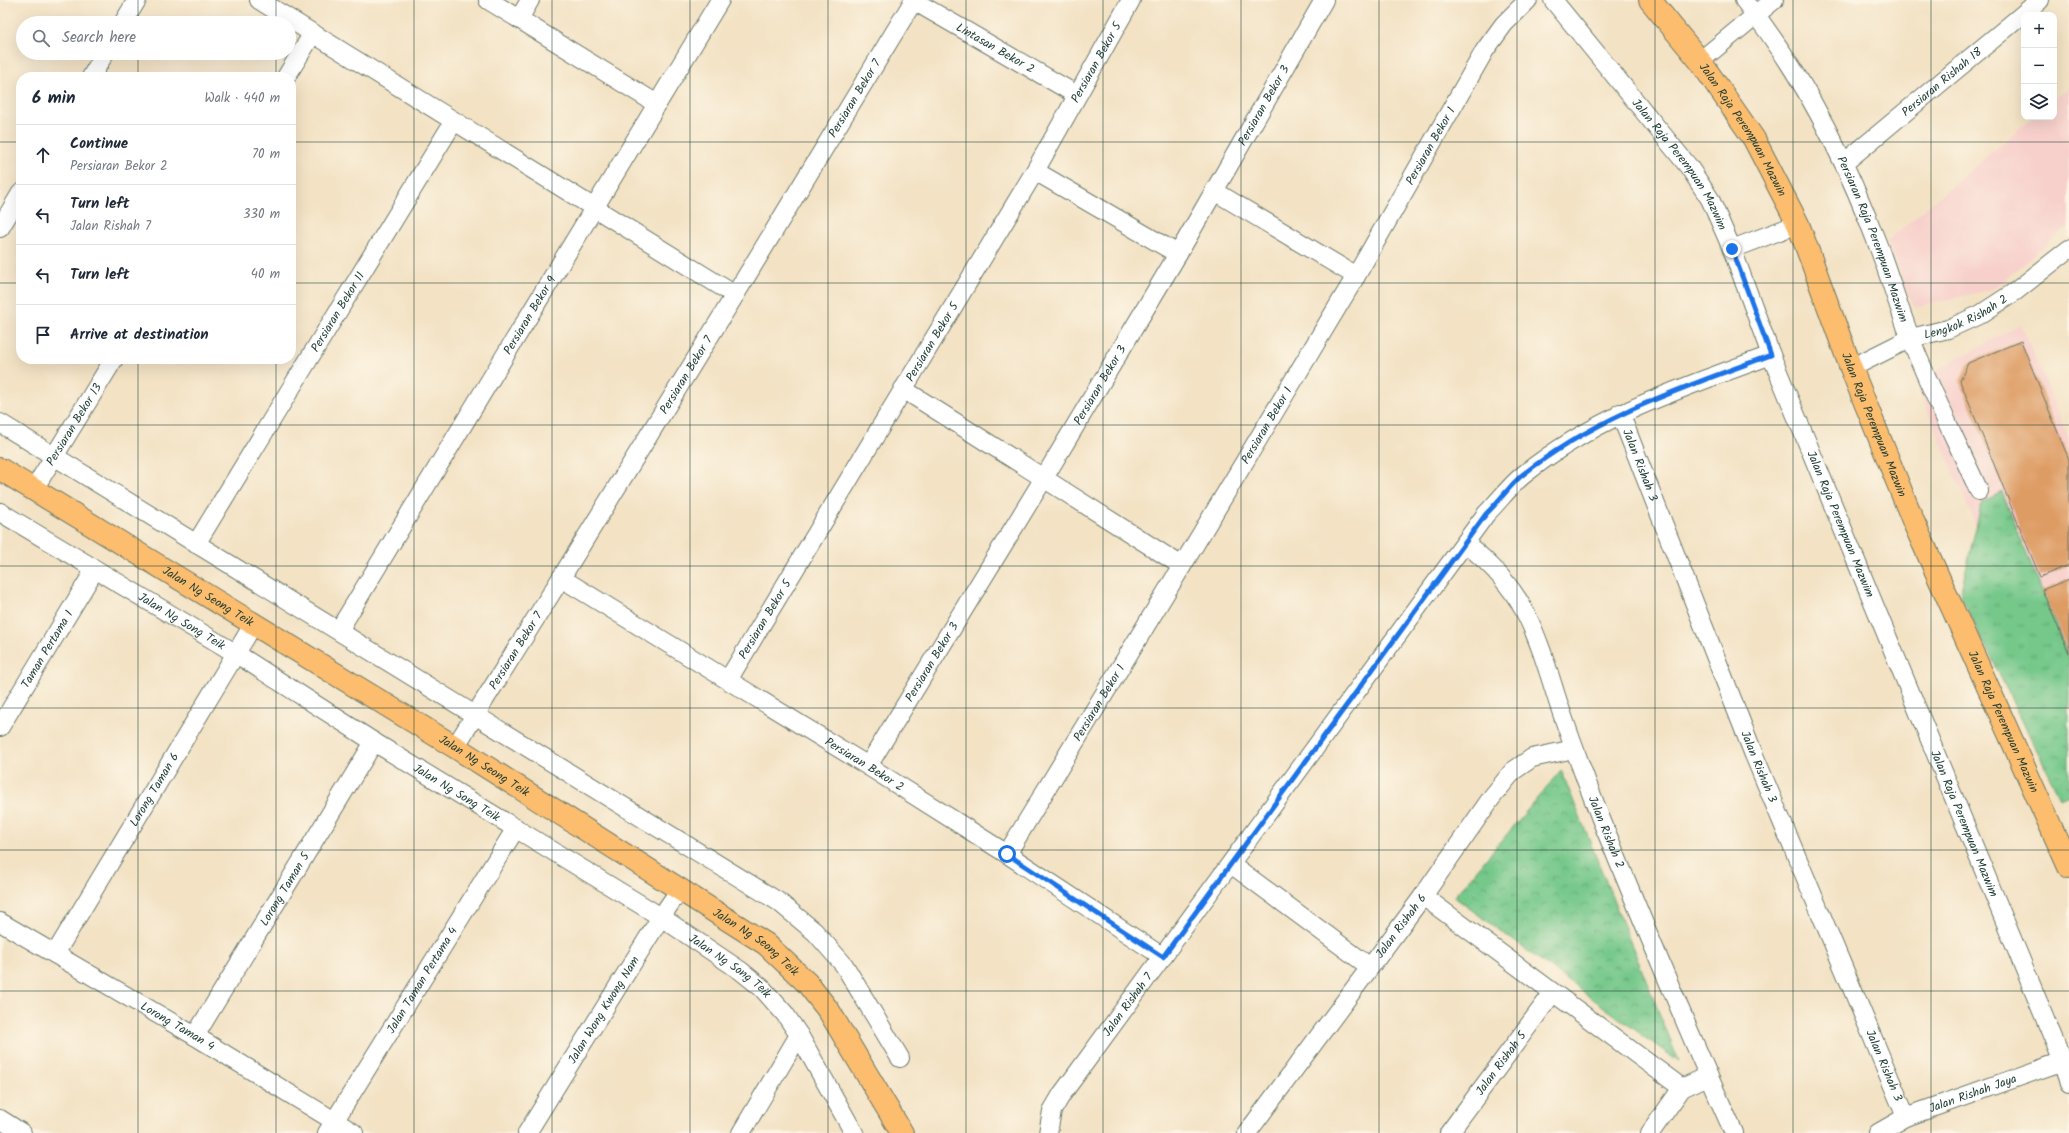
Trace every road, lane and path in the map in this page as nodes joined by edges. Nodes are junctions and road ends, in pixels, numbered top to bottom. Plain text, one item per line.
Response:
1 (137, 0) edge
2 (259, 0) edge
3 (488, 0) edge
4 (530, 0) edge
5 (720, 0) edge
6 (914, 0) edge
7 (1131, 0) edge
8 (1324, 0) edge
9 (1528, 0) edge
10 (1553, 0) edge
11 (1650, 0) edge
12 (1744, 0) edge
13 (1774, 0) edge
14 (2040, 0) edge
15 (1756, 15) junction
16 (127, 16) edge
17 (285, 16) edge
18 (519, 19) junction
19 (296, 23) edge
20 (313, 33) junction
21 (101, 60) edge
22 (1700, 61) junction
23 (94, 72) edge
24 (289, 72) edge
25 (1077, 95) junction
26 (657, 104) junction
27 (454, 121) junction
28 (1844, 163) junction
29 (1035, 171) junction
30 (1214, 191) junction
31 (16, 201) edge
32 (595, 208) junction
33 (1798, 224) junction
34 (0, 228) edge
35 (1732, 249) junction
36 (1178, 254) junction
37 (2065, 259) edge
38 (1356, 276) junction
39 (736, 295) junction
40 (1911, 338) junction
41 (1771, 355) junction
42 (111, 364) edge
43 (1851, 368) junction
44 (903, 389) junction
45 (1620, 413) junction
46 (0, 423) edge
47 (54, 456) junction
48 (0, 469) edge
49 (1044, 478) junction
50 (34, 489) junction
51 (1979, 492) dead end
52 (0, 512) edge
53 (1465, 543) junction
54 (196, 544) junction
55 (1182, 566) junction
56 (94, 571) junction
57 (561, 578) junction
58 (253, 624) junction
59 (339, 630) junction
60 (235, 653) junction
61 (728, 680) junction
62 (473, 715) junction
63 (0, 727) edge
64 (374, 742) junction
65 (455, 747) junction
66 (1574, 749) junction
67 (868, 766) junction
68 (516, 828) junction
69 (1007, 854) junction
70 (1231, 864) junction
71 (2069, 867) edge
72 (681, 888) junction
73 (1423, 896) junction
74 (661, 917) junction
75 (0, 922) edge
76 (55, 954) junction
77 (1163, 957) junction
78 (1370, 968) junction
79 (1552, 994) junction
80 (799, 1035) junction
81 (195, 1036) junction
82 (900, 1058) dead end
83 (2066, 1061) edge
84 (1708, 1076) junction
85 (2069, 1084) edge
86 (1682, 1088) junction
87 (1906, 1117) junction
88 (0, 1119) edge
89 (330, 1127) edge
90 (1048, 1130) edge
91 (22, 1133) edge
92 (354, 1133) edge
93 (527, 1133) edge
94 (741, 1133) edge
95 (854, 1133) edge
96 (902, 1133) edge
97 (1247, 1133) edge
98 (1449, 1133) edge
99 (1650, 1133) edge
100 (1734, 1133) edge
101 (1878, 1133) edge

1 - 16 street
2 - 17 street
3 - 18 street
4 - 18 street
5 - 26 street, Persiaran Bekor 9
6 - 25 street, Lintasan Bekor 2
6 - 39 street, Persiaran Bekor 7
7 - 25 street, Persiaran Bekor 5
8 - 30 street, Persiaran Bekor 3
9 - 38 street, Persiaran Bekor 1
10 - 35 street, Jalan Raja Perempuan Mazwim
11 - 22 main road, Jalan Raja Perempuan Mazwin
12 - 15 street, Persiaran Raja Perempuan Mazwim
13 - 15 street
14 - 28 street, Persiaran Rishah 18
15 - 22 street
15 - 28 street, Persiaran Raja Perempuan Mazwim
18 - 26 street
19 - 20 street
20 - 24 street
20 - 27 street
21 - 23 street
22 - 33 main road, Jalan Raja Perempuan Mazwin
25 - 29 street, Persiaran Bekor 5
26 - 32 street, Persiaran Bekor 9
27 - 32 street
27 - 54 street, Persiaran Bekor 11
28 - 40 street, Persiaran Raja Perempuan Mazwim
29 - 36 street
29 - 44 street, Persiaran Bekor 5
30 - 36 street, Persiaran Bekor 3
30 - 38 street
31 - 34 street
32 - 39 street
32 - 59 street, Persiaran Bekor 9
33 - 35 street
33 - 43 main road, Jalan Raja Perempuan Mazwin
35 - 41 street, Jalan Raja Perempuan Mazwim
36 - 49 street, Persiaran Bekor 3
37 - 40 street, Lengkok Rishah 2
38 - 55 street, Persiaran Bekor 1
39 - 57 street, Persiaran Bekor 7
40 - 43 street, Lengkok Rishah 2
40 - 51 street, Persiaran Raja Perempuan Mazwim
41 - 45 street, Jalan Rishah 7
41 - 83 street, Jalan Raja Perempuan Mazwim
42 - 47 street, Persiaran Bekor 13
43 - 71 main road, Jalan Raja Perempuan Mazwin
44 - 49 street
44 - 61 street, Persiaran Bekor 5
45 - 53 street, Jalan Rishah 7
45 - 87 street, Jalan Rishah 3
46 - 47 street
47 - 50 street, Persiaran Bekor 13
47 - 54 street
48 - 50 main road, Jalan Ng Seong Teik
49 - 55 street
49 - 67 street, Persiaran Bekor 3
50 - 58 main road, Jalan Ng Seong Teik
52 - 56 street, Jalan Ng Song Teik
53 - 66 street, Jalan Rishah 2
53 - 70 street, Jalan Rishah 7
54 - 59 street
55 - 69 street, Persiaran Bekor 1
56 - 60 street, Jalan Ng Song Teik
56 - 63 street, Taman Pertama 1
57 - 61 street, Persiaran Bekor 2
57 - 62 street, Persiaran Bekor 7
58 - 60 street, Lorong Taman 6
58 - 65 main road, Jalan Ng Seong Teik
59 - 62 street
60 - 64 street, Jalan Ng Song Teik
60 - 76 street, Lorong Taman 6
61 - 67 street, Persiaran Bekor 2
62 - 65 street, Persiaran Bekor 7
62 - 82 street
64 - 68 street, Jalan Ng Song Teik
64 - 81 street, Lorong Taman 5
65 - 72 main road, Jalan Ng Seong Teik
66 - 73 street, Jalan Rishah 6
66 - 84 street, Jalan Rishah 2
67 - 69 street, Persiaran Bekor 2
68 - 74 street, Jalan Ng Song Teik
68 - 89 street, Jalan Taman Pertama 4
69 - 77 street, Persiaran Bekor 2
70 - 77 street, Jalan Rishah 7
70 - 78 street
72 - 74 street, Jalan Wong Kwong Nam
72 - 96 main road, Jalan Ng Seong Teik
73 - 78 street, Jalan Rishah 6
73 - 79 street
74 - 80 street, Jalan Ng Song Teik
74 - 93 street, Jalan Wong Kwong Nam
75 - 76 street, Lorong Taman 4
76 - 81 street, Lorong Taman 4
77 - 90 street, Jalan Rishah 7
78 - 97 street, Jalan Rishah 6
79 - 86 street
79 - 98 street, Jalan Rishah 5
80 - 94 street
80 - 95 street, Jalan Ng Song Teik
81 - 89 street, Lorong Taman 4
83 - 85 street, Jalan Raja Perempuan Mazwim
83 - 87 street, Jalan Rishah Jaya
84 - 86 street
84 - 100 street, Jalan Rishah 2
86 - 99 street
87 - 101 street, Jalan Rishah Jaya
88 - 91 street
89 - 92 street, Lorong Taman 4

